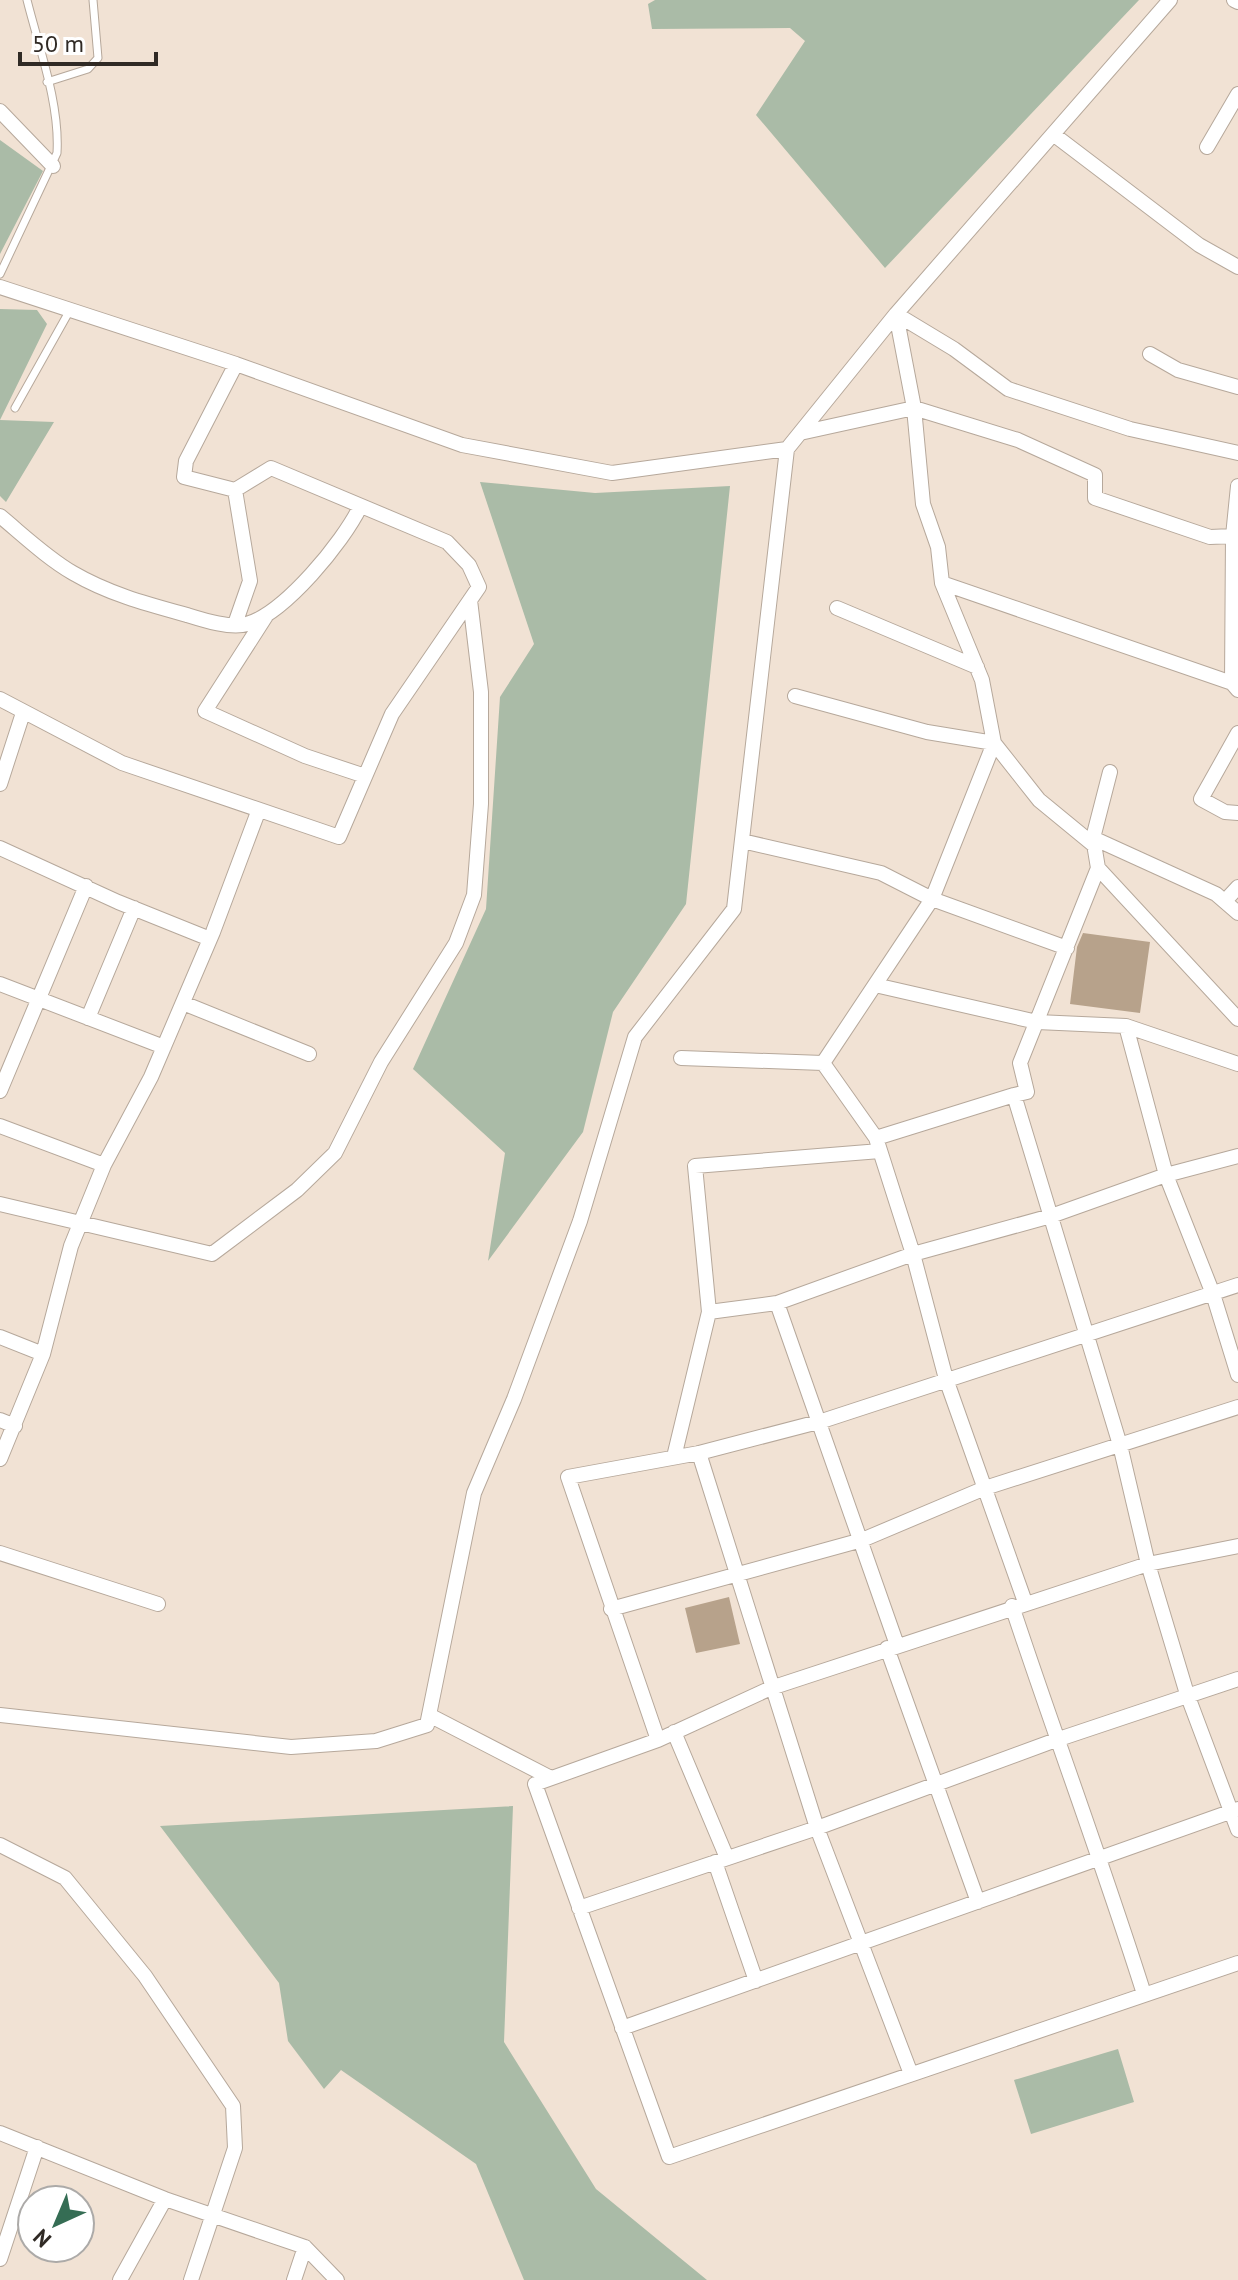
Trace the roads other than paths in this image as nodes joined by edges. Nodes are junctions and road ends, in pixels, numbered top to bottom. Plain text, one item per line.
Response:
1 (27, 0) edge
2 (93, 0) edge
3 (1170, 0) edge
4 (47, 82) junction
5 (1238, 94) edge
6 (0, 111) edge
7 (1053, 134) junction
8 (1207, 147) dead end
9 (53, 166) junction
10 (1238, 267) edge
11 (0, 274) edge
12 (0, 287) edge
13 (70, 310) junction
14 (896, 314) junction
15 (1150, 354) dead end
16 (236, 364) junction
17 (1238, 387) edge
18 (15, 408) dead end
19 (914, 408) junction
20 (800, 433) junction
21 (787, 449) junction
22 (1238, 453) edge
23 (1238, 486) edge
24 (235, 490) junction
25 (360, 507) junction
26 (0, 516) edge
27 (1233, 536) junction
28 (942, 583) junction
29 (1235, 599) edge
30 (470, 600) junction
31 (837, 608) dead end
32 (266, 616) junction
33 (235, 624) junction
34 (977, 667) junction
35 (1235, 686) edge
36 (795, 696) dead end
37 (0, 699) edge
38 (23, 713) junction
39 (1238, 733) edge
40 (994, 743) junction
41 (1110, 772) dead end
42 (365, 776) junction
43 (0, 784) edge
44 (258, 812) junction
45 (1238, 813) edge
46 (742, 841) junction
47 (1094, 842) junction
48 (0, 848) edge
49 (1098, 868) junction
50 (86, 886) junction
51 (1238, 887) edge
52 (932, 899) junction
53 (1225, 901) junction
54 (134, 908) junction
55 (1238, 913) edge
56 (210, 939) junction
57 (1067, 948) junction
58 (0, 984) edge
59 (875, 985) junction
60 (37, 998) junction
61 (183, 1003) junction
62 (88, 1018) junction
63 (1238, 1019) edge
64 (1037, 1022) junction
65 (1126, 1026) junction
66 (164, 1047) junction
67 (309, 1054) dead end
68 (681, 1058) dead end
69 (823, 1063) junction
70 (1238, 1064) edge
71 (0, 1091) edge
72 (1014, 1095) junction
73 (0, 1126) edge
74 (878, 1145) junction
75 (1238, 1156) edge
76 (104, 1165) junction
77 (1166, 1175) junction
78 (0, 1204) edge
79 (1051, 1216) junction
80 (81, 1224) junction
81 (913, 1254) junction
82 (1238, 1285) edge
83 (1213, 1294) junction
84 (777, 1303) junction
85 (709, 1312) junction
86 (1084, 1333) junction
87 (0, 1337) edge
88 (43, 1354) junction
89 (1238, 1375) edge
90 (946, 1379) junction
91 (1238, 1407) edge
92 (0, 1420) edge
93 (822, 1421) junction
94 (15, 1426) junction
95 (1120, 1445) junction
96 (699, 1453) junction
97 (674, 1457) junction
98 (0, 1459) edge
99 (985, 1488) junction
100 (862, 1540) junction
101 (1238, 1546) edge
102 (0, 1553) edge
103 (1148, 1564) junction
104 (736, 1573) junction
105 (158, 1604) dead end
106 (1019, 1604) junction
107 (611, 1609) junction
108 (892, 1647) junction
109 (1238, 1679) edge
110 (771, 1688) junction
111 (1187, 1694) junction
112 (0, 1715) edge
113 (429, 1715) junction
114 (674, 1732) junction
115 (658, 1740) junction
116 (1056, 1740) junction
117 (551, 1778) junction
118 (934, 1785) junction
119 (1235, 1810) edge
120 (817, 1828) junction
121 (1238, 1830) edge
122 (0, 1845) edge
123 (1102, 1858) junction
124 (721, 1860) junction
125 (978, 1902) junction
126 (579, 1908) junction
127 (861, 1944) junction
128 (1238, 1963) edge
129 (756, 1981) junction
130 (1144, 1994) junction
131 (622, 2028) junction
132 (911, 2074) junction
133 (0, 2133) edge
134 (37, 2147) junction
135 (165, 2199) junction
136 (212, 2215) junction
137 (305, 2247) junction
138 (0, 2259) edge
139 (120, 2280) edge
140 (191, 2280) edge
141 (294, 2280) edge
142 (337, 2280) edge

1 - 4 lane
2 - 4 lane
3 - 7 street
4 - 9 lane
5 - 8 street
6 - 9 street
7 - 10 street
7 - 14 street
9 - 11 lane
12 - 13 street
13 - 16 street
13 - 18 lane
14 - 19 street
14 - 20 street
14 - 22 street
15 - 17 street
16 - 21 street
16 - 24 street
19 - 20 street
19 - 27 street
19 - 28 street
20 - 21 street
21 - 46 street
23 - 27 street
24 - 25 street
24 - 33 street
25 - 30 street
25 - 32 street
26 - 33 street
27 - 29 street
28 - 34 street
28 - 35 street
29 - 35 street
30 - 42 street
30 - 80 street
31 - 34 street
32 - 33 street
32 - 42 street
34 - 40 street
36 - 40 street
37 - 38 street
38 - 43 street
38 - 44 street
39 - 45 street
40 - 47 street
40 - 52 street
41 - 47 street
42 - 44 street
44 - 56 street
46 - 52 street
46 - 113 street
47 - 49 street
47 - 53 street
48 - 50 street
49 - 57 street
49 - 63 street
50 - 54 street
50 - 60 street
51 - 53 street
52 - 57 street
52 - 59 street
53 - 55 street
54 - 56 street
54 - 62 street
56 - 61 street
57 - 64 street
58 - 60 street
59 - 64 street
59 - 69 street
60 - 62 street
60 - 71 street
61 - 66 street
61 - 67 street
62 - 66 street
64 - 65 street
64 - 72 street
65 - 70 street
65 - 77 street
66 - 76 street
68 - 69 street
69 - 74 street
72 - 74 street
72 - 79 street
73 - 76 street
74 - 81 street
74 - 85 street
75 - 77 street
76 - 80 street
77 - 79 street
77 - 83 street
78 - 80 street
79 - 81 street
79 - 86 street
80 - 88 street
81 - 84 street
81 - 90 street
82 - 83 street
83 - 86 street
83 - 89 street
84 - 85 street
84 - 93 street
85 - 97 street
86 - 90 street
86 - 95 street
87 - 88 street
88 - 94 street
90 - 93 street
90 - 99 street
91 - 95 street
92 - 94 street
93 - 96 street
93 - 100 street
94 - 98 street
95 - 99 street
95 - 103 street
96 - 97 street
96 - 104 street
97 - 107 street
99 - 100 street
99 - 106 street
100 - 104 street
100 - 108 street
101 - 103 street
102 - 105 street
103 - 106 street
103 - 111 street
104 - 107 street
104 - 110 street
106 - 108 street
106 - 116 street
107 - 115 street
108 - 110 street
108 - 118 street
109 - 111 street
110 - 114 street
110 - 120 street
111 - 116 street
111 - 119 street
112 - 113 street
113 - 117 street
114 - 115 street
114 - 124 street
115 - 117 street
116 - 118 street
116 - 123 street
117 - 126 street
118 - 120 street
118 - 125 street
119 - 121 street
119 - 123 street
120 - 124 street
120 - 127 street
122 - 136 street
123 - 125 street
123 - 130 street
124 - 126 street
124 - 129 street
125 - 127 street
126 - 131 street
127 - 129 street
127 - 132 street
128 - 130 street
129 - 131 street
130 - 132 street
131 - 132 street
133 - 134 street
134 - 135 street
134 - 138 street
135 - 136 street
135 - 139 street
136 - 137 street
136 - 140 street
137 - 141 street
137 - 142 street

